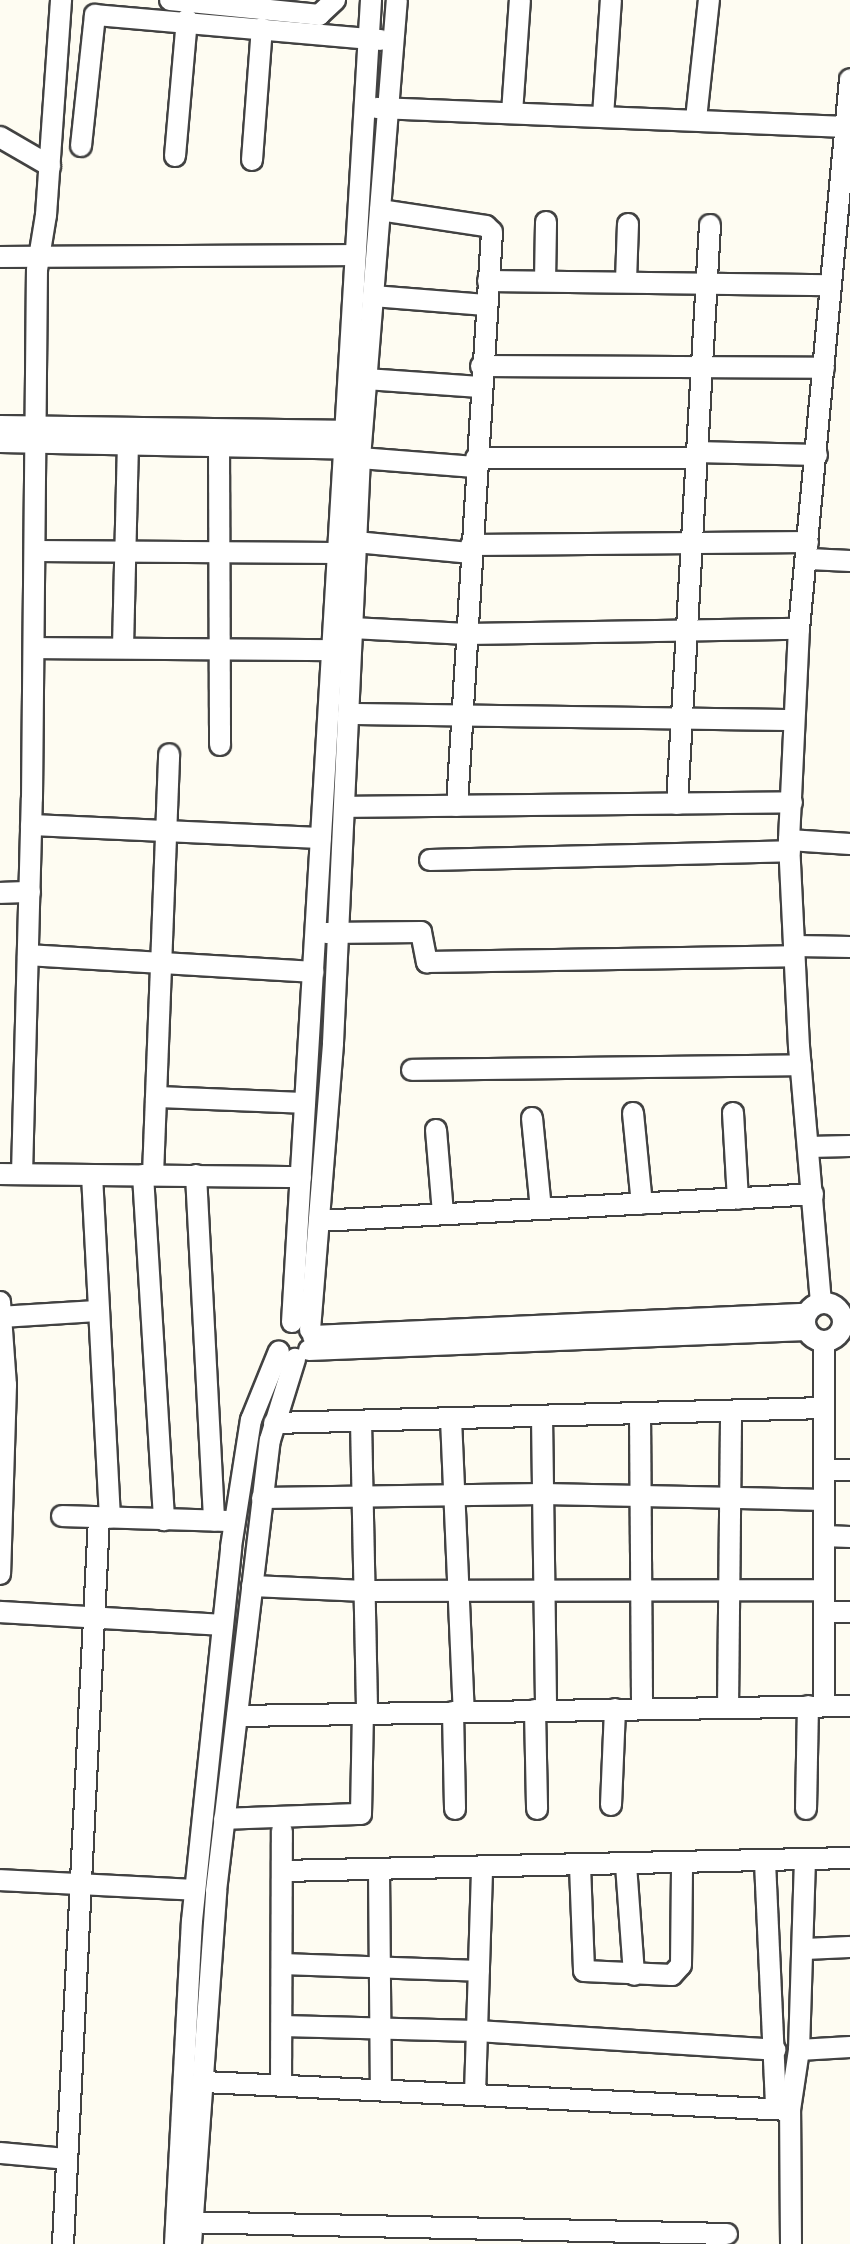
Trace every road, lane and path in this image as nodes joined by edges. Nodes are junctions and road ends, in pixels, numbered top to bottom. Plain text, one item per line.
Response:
1 (61, 0) edge
2 (170, 0) edge
3 (335, 0) edge
4 (371, 0) edge
5 (397, 0) edge
6 (520, 0) edge
7 (611, 0) edge
8 (709, 0) edge
9 (265, 13) edge
10 (187, 20) junction
11 (368, 39) junction
12 (394, 42) junction
13 (850, 79) edge
14 (363, 107) junction
15 (388, 109) junction
16 (512, 113) junction
17 (603, 116) junction
18 (696, 119) junction
19 (846, 119) edge
20 (0, 137) edge
21 (81, 146) dead end
22 (175, 156) dead end
23 (252, 160) dead end
24 (50, 166) junction
25 (380, 210) junction
26 (546, 222) dead end
27 (628, 224) dead end
28 (710, 225) dead end
29 (38, 255) junction
30 (355, 255) junction
31 (0, 257) edge
32 (837, 276) edge
33 (488, 281) junction
34 (545, 281) junction
35 (626, 281) junction
36 (706, 281) junction
37 (373, 296) junction
38 (486, 305) junction
39 (824, 368) junction
40 (700, 369) junction
41 (480, 377) junction
42 (366, 379) junction
43 (0, 426) edge
44 (35, 435) junction
45 (0, 442) edge
46 (354, 444) junction
47 (128, 445) junction
48 (219, 447) junction
49 (695, 455) junction
50 (817, 455) junction
51 (476, 462) junction
52 (356, 542) junction
53 (691, 542) junction
54 (471, 549) junction
55 (35, 551) junction
56 (126, 551) junction
57 (219, 551) junction
58 (808, 551) junction
59 (337, 553) junction
60 (850, 561) edge
61 (352, 628) junction
62 (686, 628) junction
63 (799, 629) junction
64 (467, 634) junction
65 (123, 647) junction
66 (220, 647) junction
67 (34, 648) junction
68 (332, 650) junction
69 (348, 714) junction
70 (462, 718) junction
71 (682, 719) junction
72 (794, 720) junction
73 (220, 745) dead end
74 (169, 754) dead end
75 (792, 802) junction
76 (677, 804) junction
77 (457, 806) junction
78 (344, 807) junction
79 (31, 825) junction
80 (166, 831) junction
81 (321, 838) junction
82 (850, 844) edge
83 (790, 846) junction
84 (430, 860) dead end
85 (30, 892) junction
86 (0, 893) edge
87 (339, 932) junction
88 (315, 933) junction
89 (850, 947) edge
90 (794, 951) junction
91 (28, 955) junction
92 (161, 964) junction
93 (313, 972) junction
94 (801, 1065) junction
95 (412, 1070) dead end
96 (156, 1097) junction
97 (305, 1103) junction
98 (633, 1113) dead end
99 (733, 1113) dead end
100 (532, 1118) dead end
101 (436, 1130) dead end
102 (850, 1146) edge
103 (809, 1147) junction
104 (0, 1174) edge
105 (22, 1174) junction
106 (92, 1175) junction
107 (148, 1175) junction
108 (196, 1175) junction
109 (301, 1177) junction
110 (813, 1194) junction
111 (738, 1199) junction
112 (642, 1204) junction
113 (541, 1209) junction
114 (443, 1214) junction
115 (319, 1221) junction
116 (0, 1302) edge
117 (99, 1311) junction
118 (811, 1315) junction
119 (0, 1316) edge
120 (841, 1331) edge
121 (300, 1341) junction
122 (824, 1408) junction
123 (731, 1411) junction
124 (640, 1413) junction
125 (542, 1416) junction
126 (451, 1419) junction
127 (361, 1421) junction
128 (274, 1423) junction
129 (824, 1470) junction
130 (850, 1470) edge
131 (543, 1494) junction
132 (454, 1495) junction
133 (363, 1497) junction
134 (641, 1497) junction
135 (730, 1497) junction
136 (262, 1498) junction
137 (824, 1500) junction
138 (62, 1516) dead end
139 (104, 1518) junction
140 (164, 1520) junction
141 (214, 1521) junction
142 (235, 1522) junction
143 (824, 1536) junction
144 (850, 1537) edge
145 (0, 1574) edge
146 (252, 1586) junction
147 (545, 1589) junction
148 (459, 1590) junction
149 (824, 1590) junction
150 (365, 1591) junction
151 (729, 1592) junction
152 (641, 1593) junction
153 (0, 1612) edge
154 (824, 1612) junction
155 (850, 1612) edge
156 (94, 1615) junction
157 (223, 1625) junction
158 (816, 1706) junction
159 (850, 1706) edge
160 (728, 1707) junction
161 (615, 1709) junction
162 (642, 1709) junction
163 (541, 1710) junction
164 (459, 1712) junction
165 (365, 1713) junction
166 (237, 1716) junction
167 (611, 1805) dead end
168 (455, 1809) dead end
169 (537, 1809) dead end
170 (806, 1809) dead end
171 (224, 1819) junction
172 (282, 1831) dead end
173 (850, 1858) edge
174 (805, 1861) junction
175 (765, 1862) junction
176 (682, 1864) junction
177 (626, 1865) junction
178 (580, 1866) junction
179 (482, 1868) junction
180 (379, 1870) junction
181 (282, 1871) junction
182 (0, 1880) edge
183 (80, 1881) junction
184 (195, 1890) junction
185 (850, 1947) edge
186 (804, 1949) junction
187 (282, 1964) junction
188 (380, 1967) junction
189 (479, 1971) junction
190 (634, 1975) junction
191 (282, 2026) junction
192 (381, 2026) junction
193 (477, 2031) junction
194 (850, 2047) edge
195 (775, 2050) junction
196 (799, 2050) junction
197 (204, 2082) junction
198 (281, 2085) junction
199 (381, 2090) junction
200 (475, 2094) junction
201 (783, 2109) junction
202 (0, 2153) edge
203 (67, 2159) junction
204 (184, 2222) junction
205 (284, 2234) edge
206 (727, 2234) dead end
207 (466, 2236) edge
208 (566, 2237) edge
209 (673, 2239) edge
210 (63, 2244) edge
211 (175, 2244) edge
212 (191, 2244) edge
213 (791, 2244) edge

1 - 24 street
2 - 9 street
3 - 9 street
4 - 11 street
5 - 12 street
6 - 16 street
7 - 17 street
8 - 18 street
9 - 10 street
9 - 11 street
9 - 23 street
10 - 21 street
10 - 22 street
11 - 12 street
11 - 14 street
12 - 15 street
13 - 19 street
14 - 15 street
14 - 30 street
15 - 16 street
15 - 25 street
16 - 17 street
17 - 18 street
18 - 19 street
19 - 32 street
20 - 24 street
24 - 29 street
25 - 33 street
25 - 37 street
26 - 34 street
27 - 35 street
28 - 36 street
29 - 30 street
29 - 31 street
29 - 44 street
30 - 46 street
32 - 36 street
32 - 39 street
33 - 34 street
33 - 38 street
34 - 35 street
35 - 36 street
36 - 40 street
37 - 38 street
37 - 42 street
38 - 41 street
39 - 40 street
39 - 50 street
40 - 41 street
40 - 49 street
41 - 42 street
41 - 51 street
42 - 46 street
43 - 44 street
44 - 45 street
44 - 46 street
44 - 47 street
44 - 55 street
46 - 48 street
46 - 51 street
46 - 52 street
46 - 59 street
47 - 48 street
47 - 56 street
48 - 57 street
49 - 50 street
49 - 51 street
49 - 53 street
50 - 58 street
51 - 54 street
52 - 54 street
52 - 61 street
53 - 54 street
53 - 58 street
53 - 62 street
54 - 64 street
55 - 56 street
55 - 67 street
56 - 57 street
56 - 65 street
57 - 59 street
57 - 66 street
58 - 60 street
58 - 63 street
59 - 68 street
61 - 64 street
61 - 69 street
62 - 63 street
62 - 64 street
62 - 71 street
63 - 72 street
64 - 70 street
65 - 66 street
65 - 67 street
66 - 68 street
66 - 73 street
67 - 79 street
68 - 81 street
69 - 70 street
69 - 78 street
70 - 71 street
70 - 77 street
71 - 72 street
71 - 76 street
72 - 75 street
74 - 80 street
75 - 76 street
75 - 83 street
76 - 77 street
77 - 78 street
78 - 87 street
79 - 80 street
79 - 85 street
80 - 81 street
80 - 92 street
81 - 88 street
82 - 83 street
83 - 84 street
83 - 90 street
85 - 86 street
85 - 91 street
87 - 88 street
87 - 90 street
87 - 115 street
88 - 93 street
89 - 90 street
90 - 94 street
91 - 92 street
91 - 105 street
92 - 93 street
92 - 96 street
93 - 97 street
94 - 95 street
94 - 103 street
96 - 97 street
96 - 107 street
97 - 109 street
98 - 112 street
99 - 111 street
100 - 113 street
101 - 114 street
102 - 103 street
103 - 110 street
104 - 105 street
105 - 106 street
106 - 107 street
106 - 117 street
107 - 108 street
107 - 140 street
108 - 109 street
108 - 141 street
109 - 121 street
110 - 111 street
110 - 118 street
111 - 112 street
112 - 113 street
113 - 114 street
114 - 115 street
115 - 121 street
116 - 119 street
117 - 119 street
117 - 139 street
118 - 120 street
118 - 120 street
118 - 121 street
119 - 145 street
120 - 122 street
121 - 128 street
121 - 142 street
122 - 123 street
122 - 129 street
123 - 124 street
123 - 135 street
124 - 125 street
124 - 134 street
125 - 126 street
125 - 131 street
126 - 127 street
126 - 132 street
127 - 128 street
127 - 133 street
128 - 136 street
129 - 130 street
129 - 137 street
131 - 132 street
131 - 134 street
131 - 147 street
132 - 133 street
132 - 148 street
133 - 136 street
133 - 150 street
134 - 135 street
134 - 152 street
135 - 137 street
135 - 151 street
136 - 146 street
137 - 143 street
138 - 139 street
139 - 140 street
139 - 156 street
140 - 141 street
141 - 142 street
142 - 157 street
143 - 144 street
143 - 149 street
146 - 150 street
146 - 166 street
147 - 148 street
147 - 152 street
147 - 163 street
148 - 150 street
148 - 164 street
149 - 151 street
149 - 154 street
150 - 165 street
151 - 152 street
151 - 160 street
152 - 162 street
153 - 156 street
154 - 155 street
154 - 158 street
156 - 157 street
156 - 183 street
157 - 184 street
158 - 159 street
158 - 160 street
158 - 170 street
160 - 162 street
161 - 162 street
161 - 163 street
161 - 167 street
163 - 164 street
163 - 169 street
164 - 165 street
164 - 168 street
165 - 166 street
165 - 171 street
166 - 171 street
171 - 197 street
172 - 181 street
173 - 174 street
174 - 175 street
174 - 186 street
175 - 176 street
175 - 195 street
176 - 177 street
176 - 190 street
177 - 178 street
177 - 190 street
178 - 179 street
178 - 190 street
179 - 180 street
179 - 189 street
180 - 181 street
180 - 188 street
181 - 187 street
182 - 183 street
183 - 184 street
183 - 203 street
184 - 204 street
185 - 186 street
186 - 196 street
187 - 188 street
187 - 191 street
188 - 189 street
188 - 192 street
189 - 193 street
191 - 192 street
191 - 198 street
192 - 193 street
192 - 199 street
193 - 195 street
193 - 200 street
194 - 196 street
195 - 201 street
196 - 201 street
197 - 198 street
197 - 204 street
198 - 199 street
199 - 200 street
200 - 201 street
201 - 213 street
202 - 203 street
203 - 210 street
204 - 205 street
204 - 211 street
204 - 212 street
205 - 207 street
206 - 209 street
207 - 208 street
208 - 209 street

